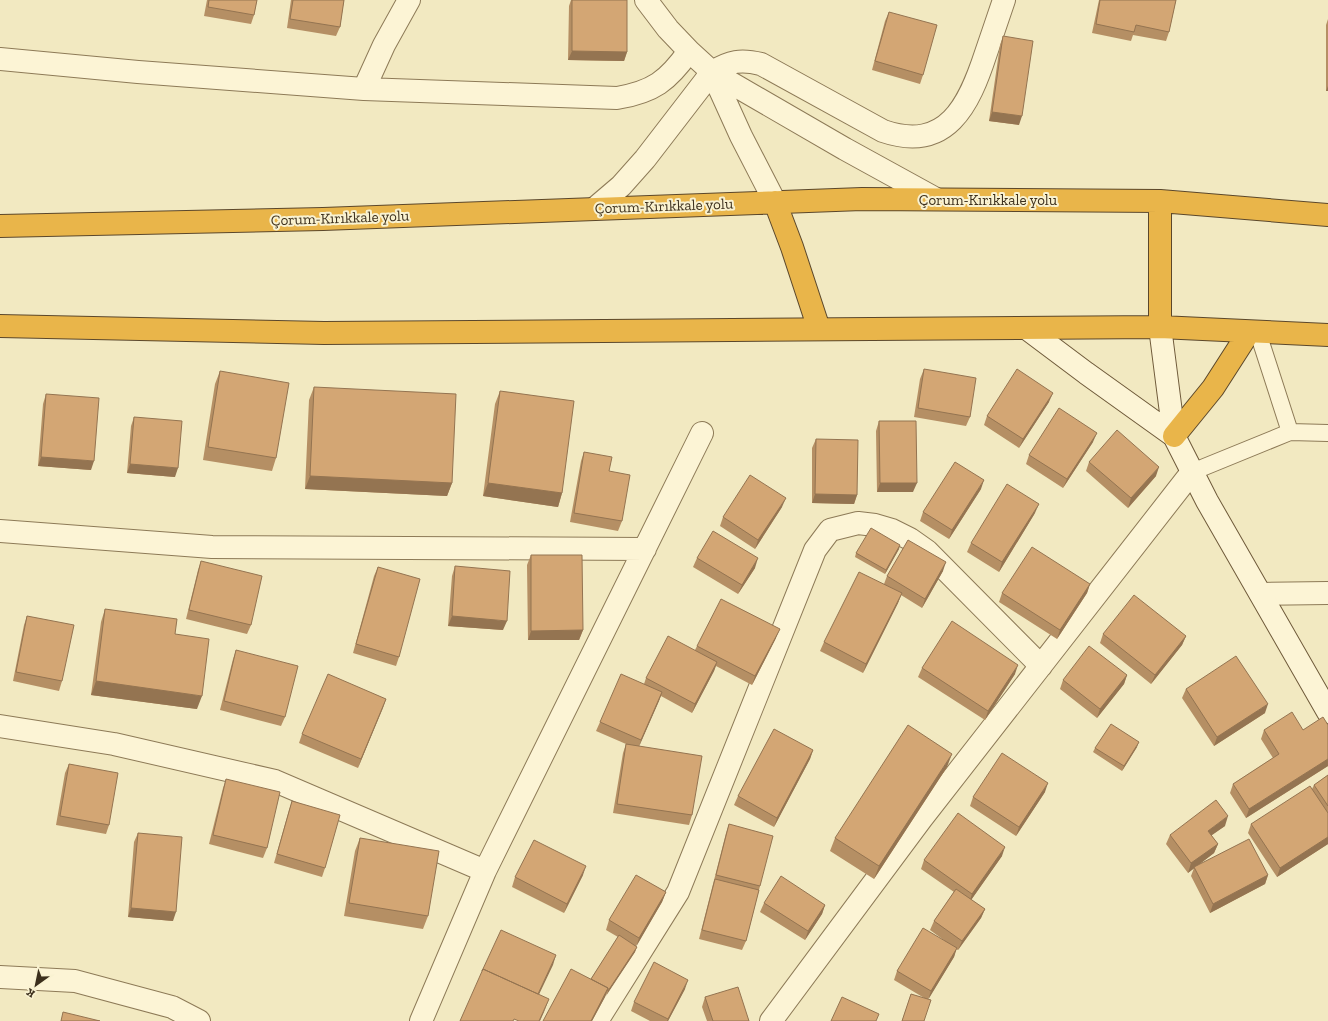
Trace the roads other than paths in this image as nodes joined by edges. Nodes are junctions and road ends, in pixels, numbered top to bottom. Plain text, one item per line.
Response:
1 (409, 0) edge
2 (646, 0) edge
3 (1004, 0) edge
4 (689, 51) junction
5 (0, 59) edge
6 (712, 72) junction
7 (364, 89) junction
8 (936, 199) junction
9 (1160, 201) junction
10 (776, 202) junction
11 (594, 209) junction
12 (1328, 215) edge
13 (0, 226) edge
14 (0, 326) edge
15 (1160, 327) junction
16 (1026, 328) junction
17 (819, 329) junction
18 (1254, 332) junction
19 (1328, 335) edge
20 (1290, 432) junction
21 (702, 433) dead end
22 (1328, 433) edge
23 (1174, 436) junction
24 (1192, 472) junction
25 (0, 531) edge
26 (645, 549) junction
27 (1328, 593) edge
28 (1261, 594) junction
29 (1041, 666) junction
30 (1328, 712) edge
31 (0, 726) edge
32 (485, 871) junction
33 (0, 977) edge
34 (199, 1021) edge
35 (421, 1021) edge
36 (597, 1021) edge
37 (771, 1021) edge

1 - 7 street
2 - 4 street
3 - 6 street
4 - 6 street
4 - 7 street
5 - 7 street
6 - 8 street
6 - 10 street
6 - 11 street
8 - 9 highway, Çorum-Kırıkkale yolu
8 - 10 highway, Çorum-Kırıkkale yolu
9 - 12 highway, Çorum-Kırıkkale yolu
9 - 15 highway
10 - 11 highway, Çorum-Kırıkkale yolu
10 - 17 highway
11 - 13 highway, Çorum-Kırıkkale yolu
14 - 17 highway
15 - 16 highway
15 - 18 highway
15 - 23 street
16 - 17 highway
16 - 23 street
18 - 19 highway
18 - 20 lane
18 - 23 highway
20 - 22 lane
20 - 24 lane
21 - 26 street
23 - 24 street
24 - 28 street
24 - 29 street
25 - 26 street
26 - 32 street
27 - 28 street
28 - 30 street
29 - 36 street
29 - 37 street
31 - 32 street
32 - 35 street
33 - 34 street

